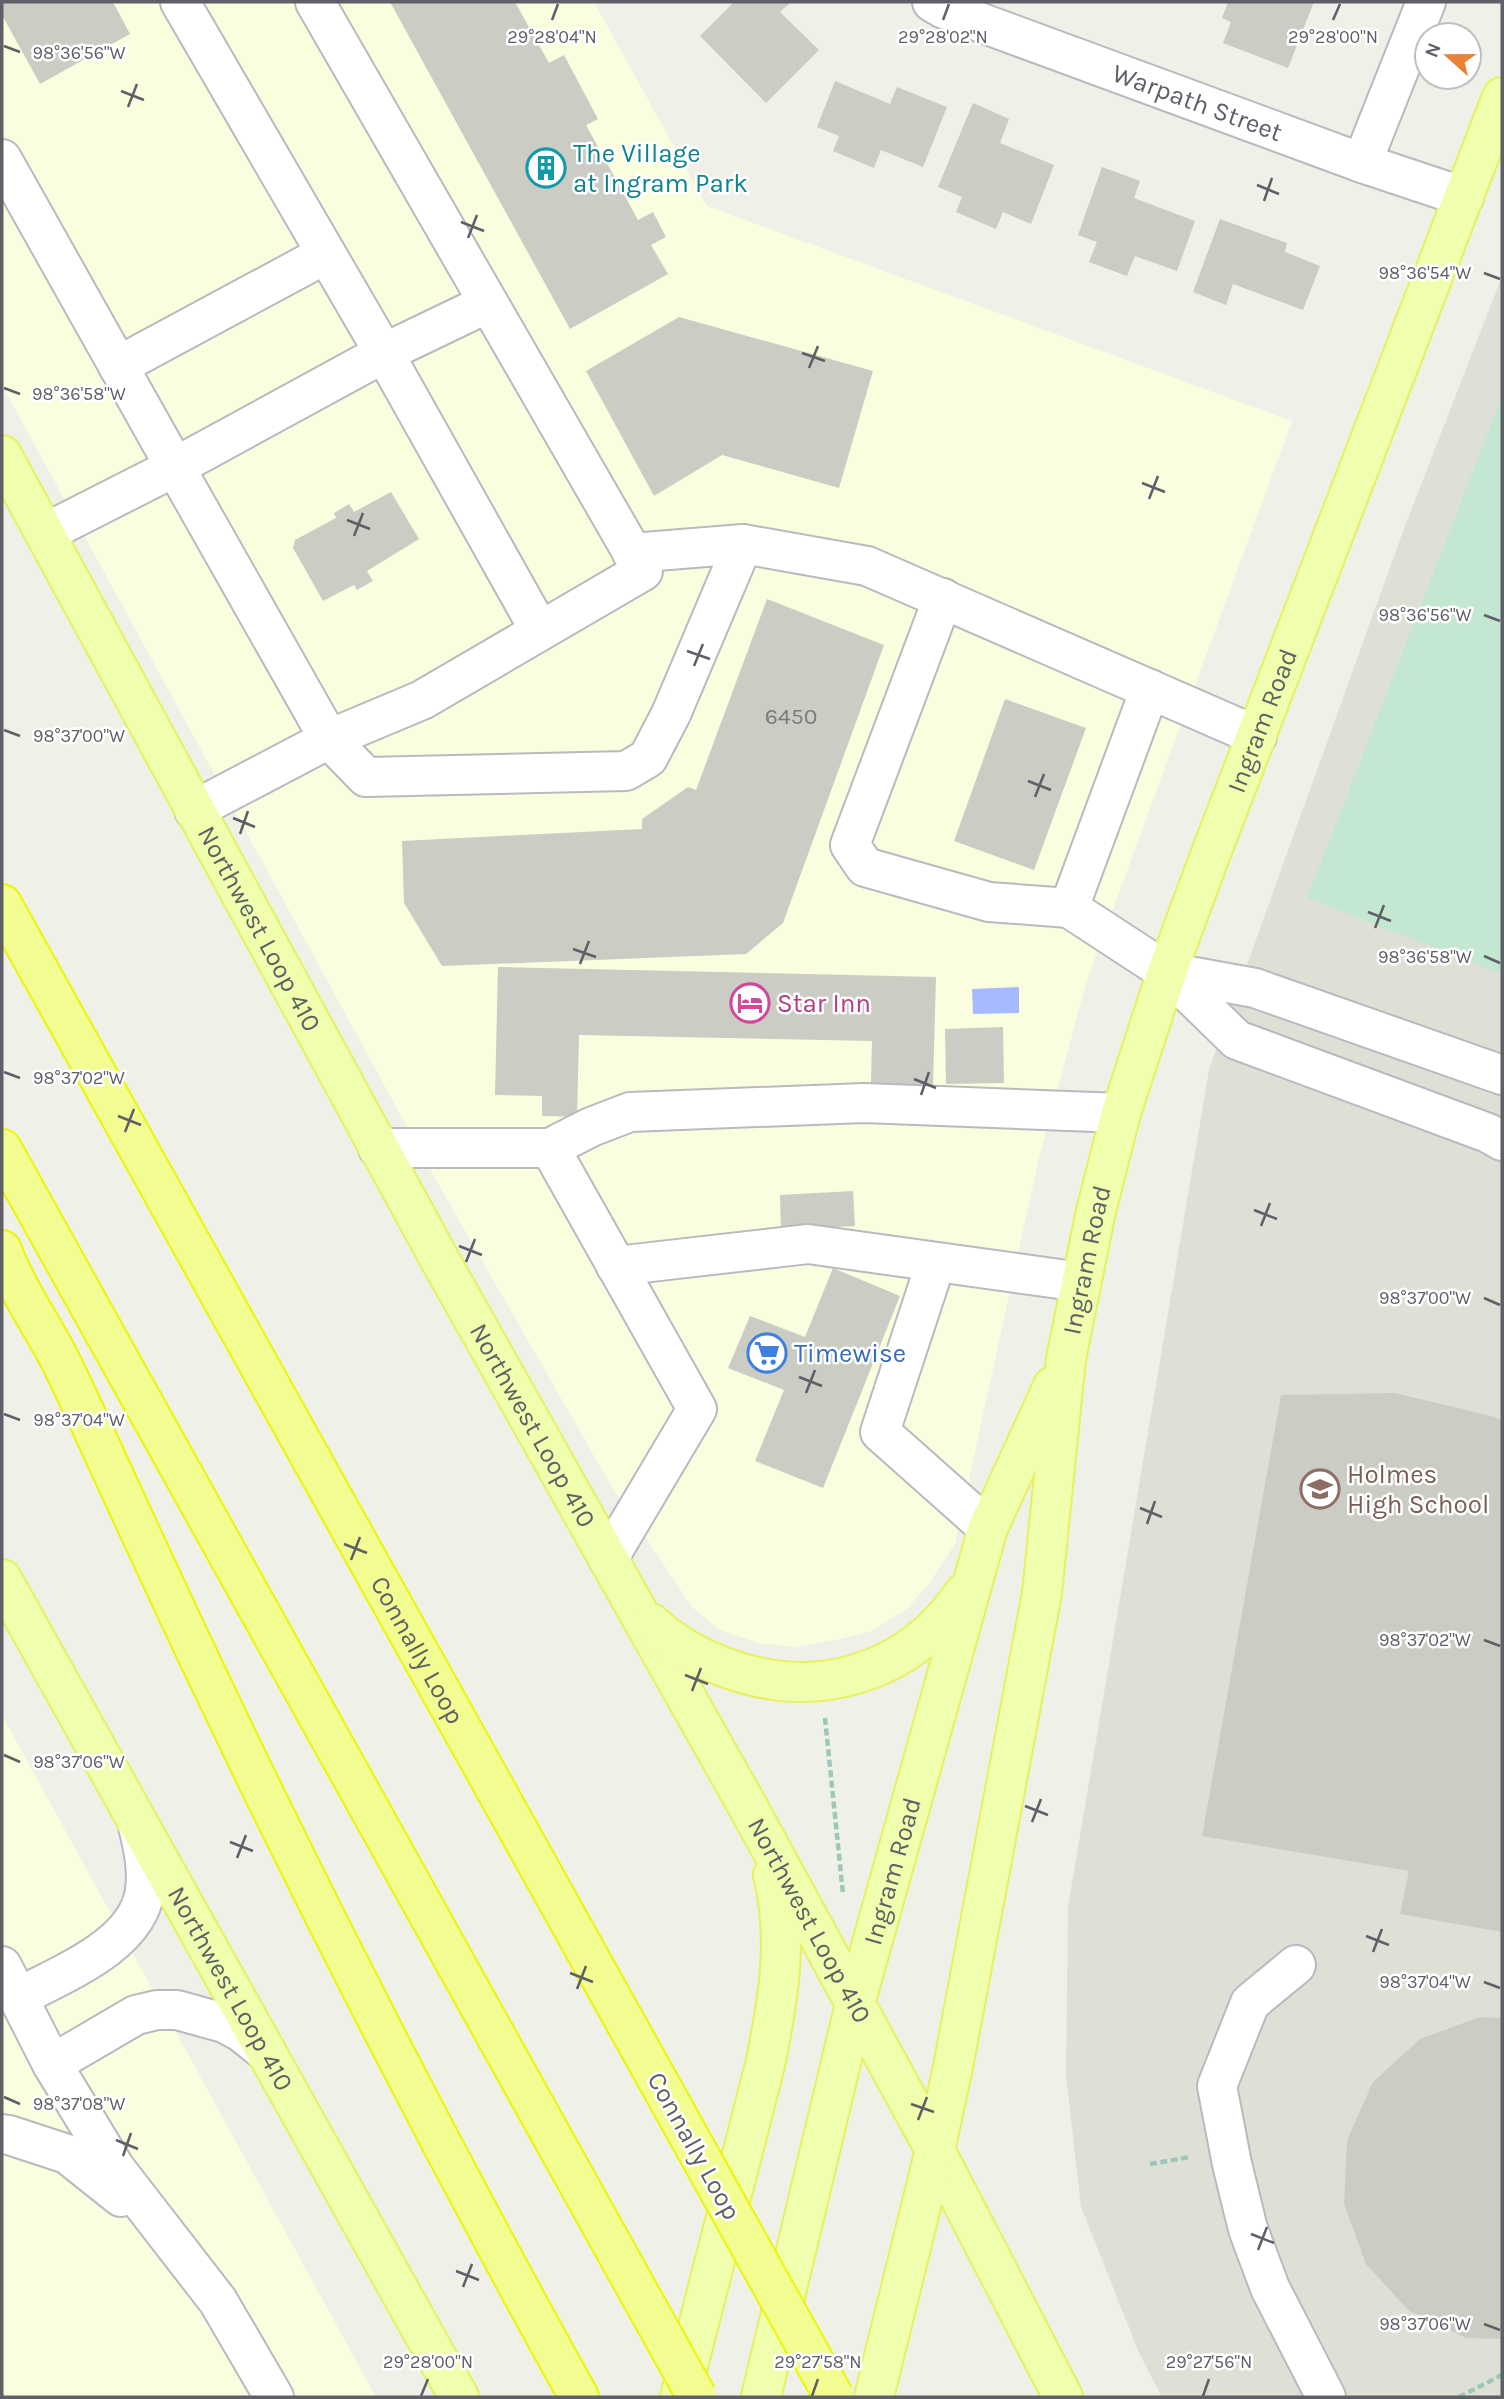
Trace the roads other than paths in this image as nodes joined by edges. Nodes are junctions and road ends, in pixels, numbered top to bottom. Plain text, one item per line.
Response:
1 (180, 2) edge
2 (315, 2) edge
3 (932, 2) edge
4 (1426, 2) edge
5 (1502, 97) edge
6 (1362, 163) junction
7 (6, 175) edge
8 (1464, 197) junction
9 (326, 254) junction
10 (488, 303) junction
11 (384, 353) junction
12 (118, 366) junction
13 (2, 455) edge
14 (175, 467) junction
15 (45, 533) junction
16 (743, 544) junction
17 (632, 553) junction
18 (943, 598) junction
19 (540, 631) junction
20 (1150, 689) junction
21 (1257, 736) junction
22 (329, 739) junction
23 (194, 810) junction
24 (2, 904) edge
25 (1069, 908) junction
26 (1167, 972) junction
27 (1502, 1075) edge
28 (1121, 1113) junction
29 (1502, 1141) edge
30 (378, 1148) junction
31 (550, 1148) junction
32 (2, 1149) edge
33 (2, 1250) edge
34 (936, 1262) junction
35 (617, 1266) junction
36 (1081, 1282) junction
37 (1066, 1359) junction
38 (988, 1528) junction
39 (608, 1559) junction
40 (2, 1579) edge
41 (974, 1579) junction
42 (630, 1598) junction
43 (748, 1807) junction
44 (137, 1821) junction
45 (1296, 1965) dead end
46 (10, 1982) edge
47 (855, 2004) junction
48 (266, 2052) junction
49 (52, 2064) junction
50 (2, 2134) edge
51 (935, 2150) junction
52 (167, 2234) junction
53 (573, 2387) edge
54 (459, 2393) edge
55 (274, 2397) edge
56 (680, 2397) edge
57 (697, 2397) edge
58 (761, 2397) edge
59 (834, 2397) edge
60 (874, 2397) edge
61 (1063, 2397) edge
62 (1326, 2397) edge

1 - 9 street
2 - 10 street
3 - 6 street, Warpath Street
4 - 6 street
5 - 8 main road, Ingram Road
6 - 8 street, Warpath Street
7 - 12 street
8 - 21 main road, Ingram Road
9 - 11 street
9 - 12 street
10 - 11 street
10 - 17 street
11 - 14 street
11 - 19 street
12 - 14 street
13 - 15 main road, Northwest Loop 410
14 - 15 street
14 - 22 street
15 - 23 main road, Northwest Loop 410
16 - 17 street
16 - 18 street
16 - 22 street
17 - 19 street
18 - 20 street
18 - 25 street
19 - 22 street
20 - 21 street
20 - 25 street
21 - 26 main road, Ingram Road
22 - 23 street
23 - 30 main road, Northwest Loop 410
24 - 59 highway, Connally Loop, bridge
25 - 26 street
26 - 27 street
26 - 28 main road, Ingram Road
26 - 29 street
28 - 31 street
28 - 36 main road, Ingram Road
30 - 31 street
30 - 39 main road, Northwest Loop 410
31 - 35 street
32 - 57 highway, bridge
33 - 53 highway
34 - 35 street
34 - 36 street
34 - 38 street
35 - 39 street
36 - 37 main road, Ingram Road
37 - 38 main road, Ingram Road
37 - 51 main road, Ingram Road
38 - 41 main road, Ingram Road
39 - 42 main road, Northwest Loop 410
40 - 44 main road, Northwest Loop 410
41 - 42 main road
41 - 47 main road, Ingram Road
42 - 43 main road, Northwest Loop 410
43 - 47 main road, Northwest Loop 410
43 - 56 main road
44 - 46 street
44 - 48 main road, Northwest Loop 410
45 - 62 street
46 - 49 street
47 - 51 main road, Northwest Loop 410
47 - 58 main road, Ingram Road
48 - 49 street
48 - 54 main road, Northwest Loop 410
49 - 52 street
50 - 52 street
51 - 60 main road, Ingram Road
51 - 61 main road, Northwest Loop 410
52 - 55 street

